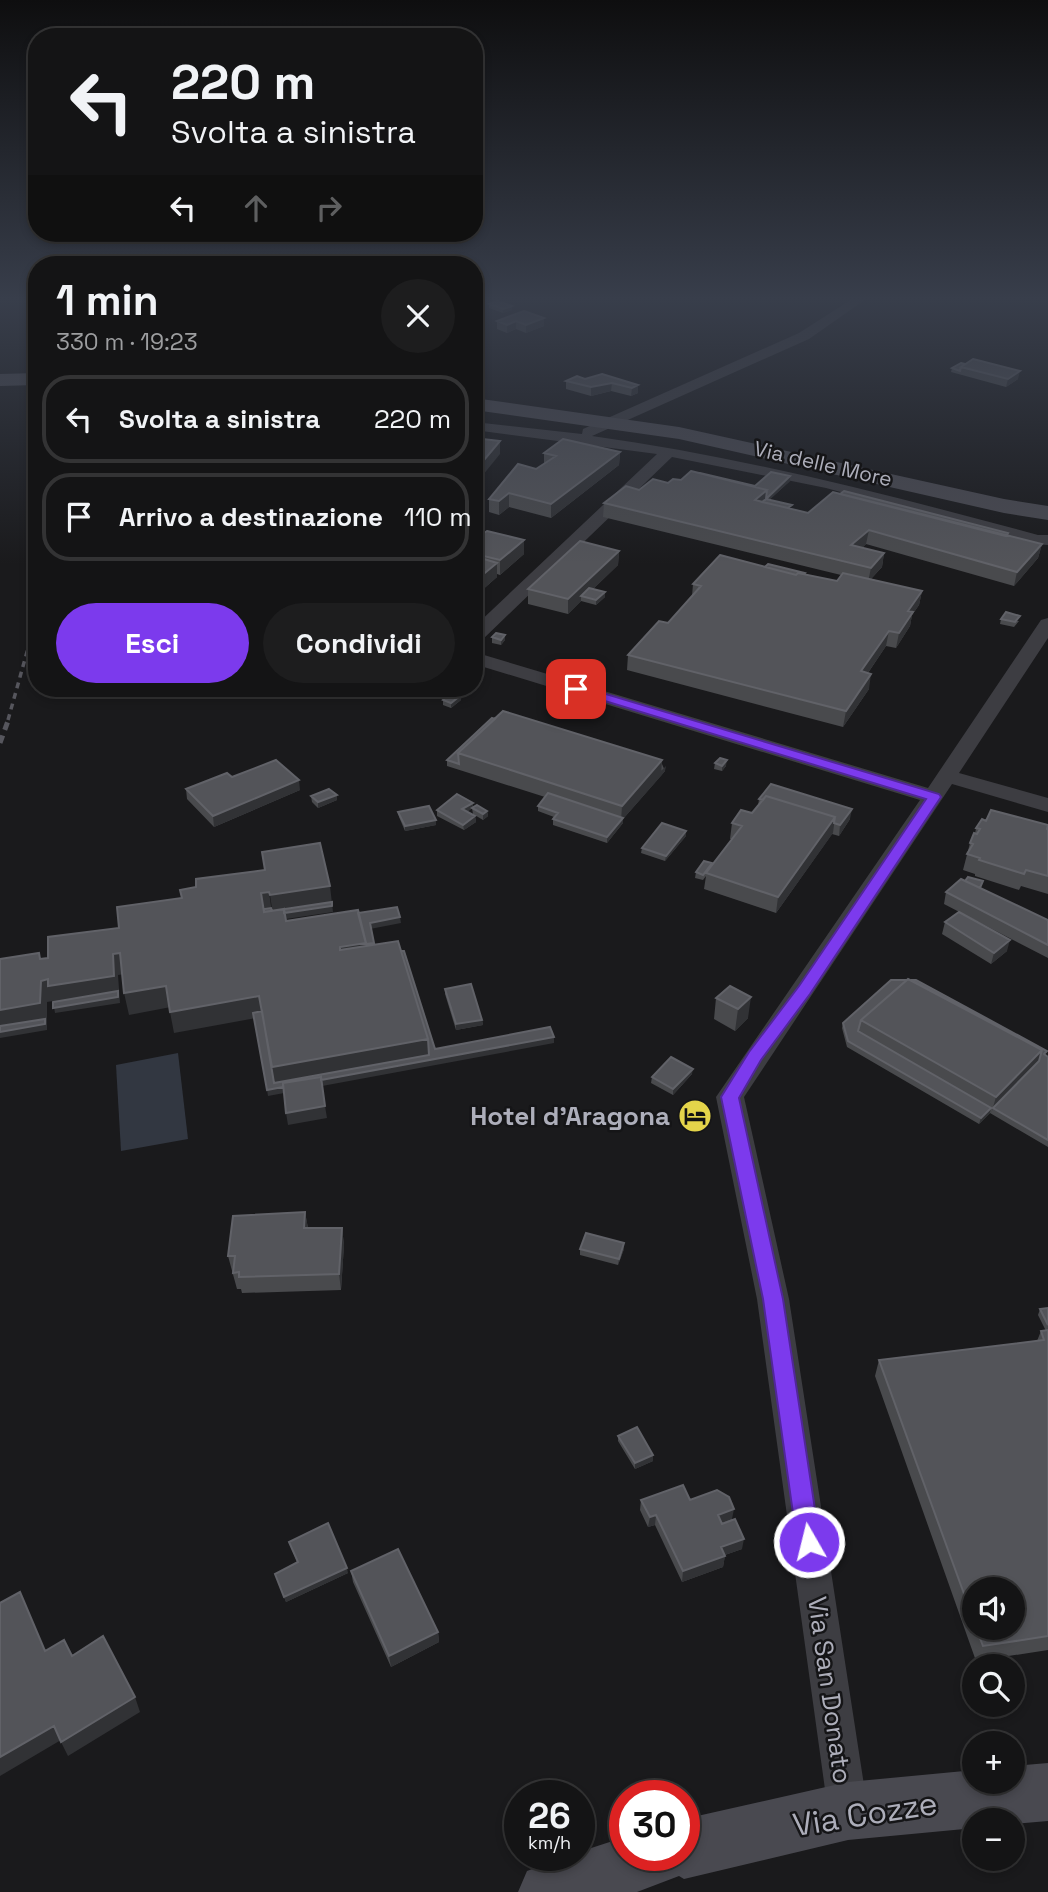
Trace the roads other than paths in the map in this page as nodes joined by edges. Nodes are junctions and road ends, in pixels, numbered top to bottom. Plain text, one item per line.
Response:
1 (688, 387) edge
2 (483, 405) edge
3 (483, 427) edge
4 (573, 438) junction
5 (668, 452) junction
6 (1004, 506) junction
7 (1048, 513) edge
8 (1048, 522) edge
9 (1048, 540) edge
10 (1048, 624) edge
11 (483, 628) edge
12 (483, 660) edge
13 (941, 787) junction
14 (1048, 805) edge
15 (1048, 1792) edge
16 (848, 1811) junction
17 (700, 1850) edge
18 (623, 1871) edge
19 (548, 1892) edge

1 - 4 street
2 - 6 main road, Via delle More
3 - 4 street
4 - 5 street
5 - 9 street
5 - 11 street
6 - 7 main road
6 - 8 main road
10 - 13 street, Via San Donato
12 - 13 street
13 - 14 street
13 - 16 street, Via San Donato
15 - 16 main road, Via Cozze
16 - 17 main road, Via Cozze
18 - 19 main road, Via Cozze

